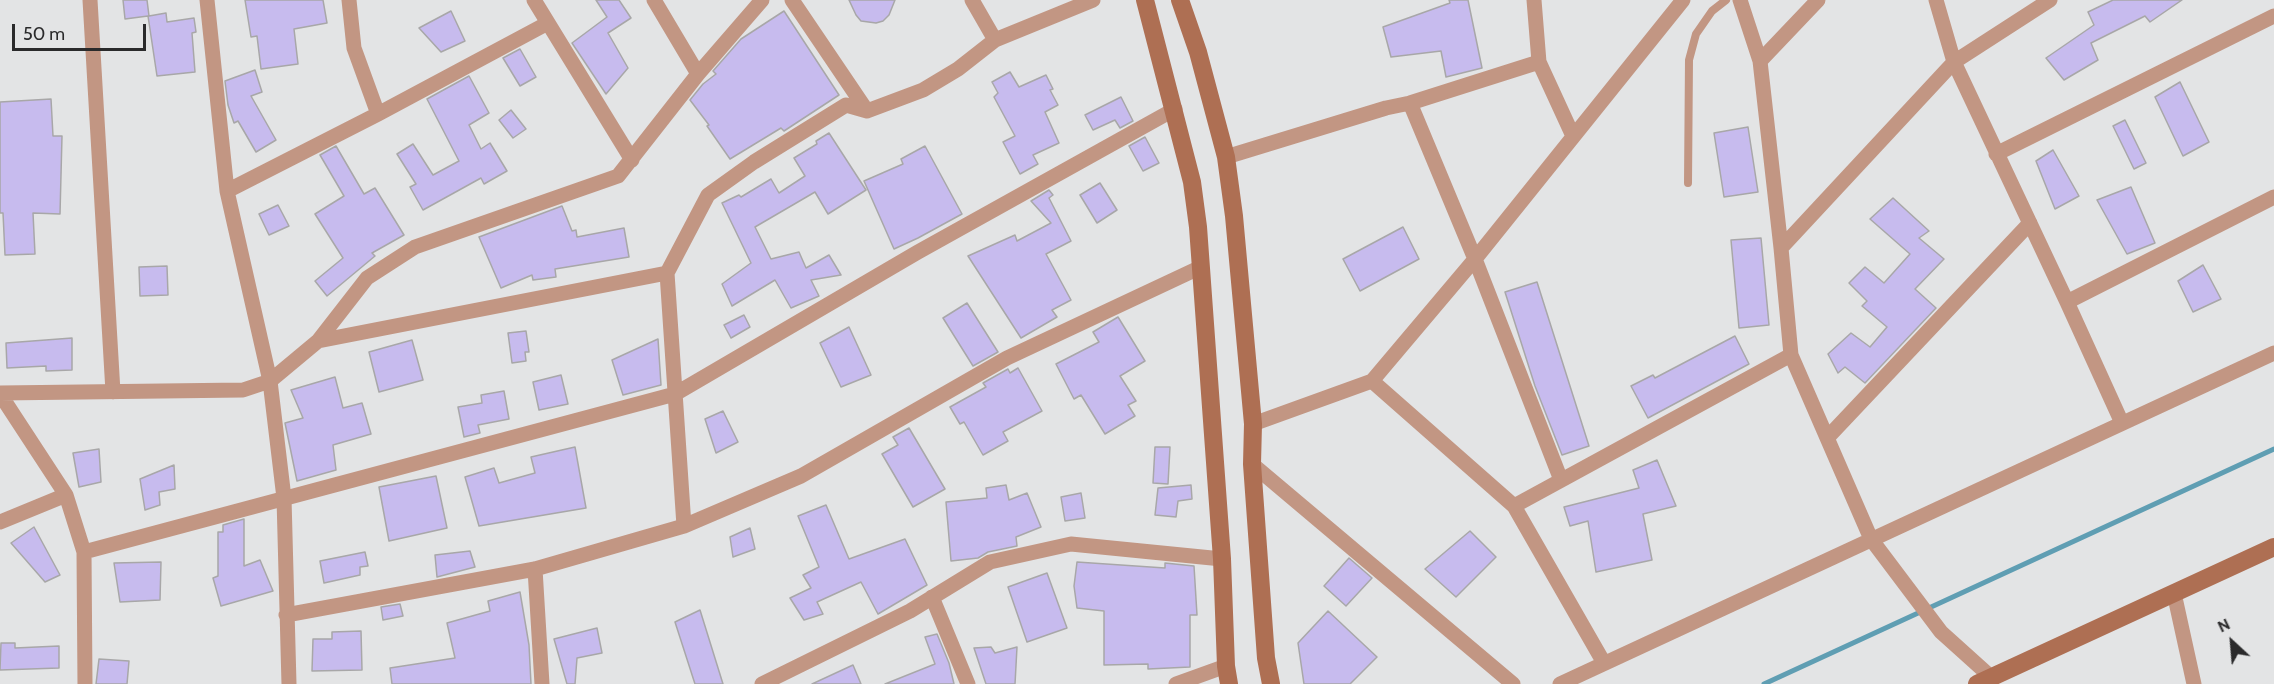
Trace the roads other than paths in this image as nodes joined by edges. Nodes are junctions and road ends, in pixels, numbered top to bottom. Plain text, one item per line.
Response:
1 (90, 0) edge
2 (207, 0) edge
3 (349, 0) edge
4 (534, 0) edge
5 (654, 0) edge
6 (762, 0) edge
7 (792, 0) edge
8 (972, 0) edge
9 (1093, 0) edge
10 (1145, 0) edge
11 (1180, 0) edge
12 (1534, 0) edge
13 (1683, 0) edge
14 (1726, 0) edge
15 (1740, 0) edge
16 (1818, 0) edge
17 (1936, 0) edge
18 (2050, 0) edge
19 (2274, 16) edge
20 (548, 23) junction
21 (995, 40) junction
22 (1760, 61) junction
23 (1539, 62) junction
24 (1954, 62) junction
25 (698, 74) junction
26 (1410, 103) junction
27 (1175, 109) junction
28 (867, 111) junction
29 (378, 114) junction
30 (1574, 136) junction
31 (1996, 154) junction
32 (1226, 157) junction
33 (632, 160) junction
34 (1688, 183) dead end
35 (227, 191) junction
36 (2274, 197) edge
37 (2030, 223) junction
38 (1781, 248) junction
39 (1475, 259) junction
40 (1201, 267) junction
41 (667, 273) junction
42 (2067, 302) junction
43 (318, 341) junction
44 (2274, 353) edge
45 (1791, 355) junction
46 (270, 381) junction
47 (1372, 381) junction
48 (113, 392) junction
49 (0, 394) edge
50 (675, 394) junction
51 (2122, 423) junction
52 (1253, 424) junction
53 (1828, 437) junction
54 (1251, 464) junction
55 (1561, 480) junction
56 (66, 495) junction
57 (284, 498) junction
58 (1514, 506) junction
59 (0, 522) edge
60 (684, 526) junction
61 (1871, 539) junction
62 (2274, 547) edge
63 (84, 552) junction
64 (1222, 559) junction
65 (535, 569) junction
66 (2174, 593) junction
67 (932, 597) junction
68 (286, 615) junction
69 (1604, 663) junction
70 (1228, 675) edge
71 (1984, 681) edge
72 (85, 684) edge
73 (289, 684) edge
74 (542, 684) edge
75 (762, 684) edge
76 (968, 684) edge
77 (1176, 684) edge
78 (1271, 684) edge
79 (1513, 684) edge
80 (1560, 684) edge
81 (2194, 684) edge

1 - 48 street
2 - 35 street
3 - 29 street
4 - 20 street
5 - 25 street
6 - 25 street
7 - 28 street
8 - 21 street
9 - 21 street
10 - 27 street
11 - 32 street
12 - 23 street
13 - 30 street
14 - 34 lane
15 - 22 street
16 - 22 street
17 - 24 street
18 - 24 street
19 - 31 street
20 - 29 street
20 - 33 street
21 - 28 street
22 - 38 street
23 - 26 street
23 - 30 street
24 - 31 street
24 - 38 street
25 - 33 street
26 - 32 street
26 - 39 street
27 - 40 street
27 - 50 street
28 - 41 street
29 - 35 street
30 - 39 street
31 - 37 street
32 - 52 street
33 - 43 street
35 - 46 street
36 - 42 street
37 - 42 street
37 - 53 street
38 - 45 street
39 - 47 street
39 - 55 street
40 - 60 street
40 - 64 street
41 - 43 street
41 - 50 street
42 - 51 street
43 - 46 street
44 - 51 street
45 - 53 street
45 - 55 street
46 - 48 street
46 - 57 street
47 - 52 street
47 - 58 street
48 - 49 street
49 - 56 street
50 - 57 street
50 - 60 street
51 - 61 street
52 - 54 street
53 - 61 street
54 - 78 street
54 - 79 street
55 - 58 street
56 - 59 street
56 - 63 street
57 - 63 street
57 - 68 street
58 - 69 street
60 - 65 street
61 - 69 street
61 - 71 street
62 - 66 street
63 - 72 street
64 - 67 street
64 - 70 street
65 - 68 street
65 - 74 street
66 - 71 street
66 - 81 street
67 - 75 street
67 - 76 street
68 - 73 street
69 - 80 street
70 - 77 street

